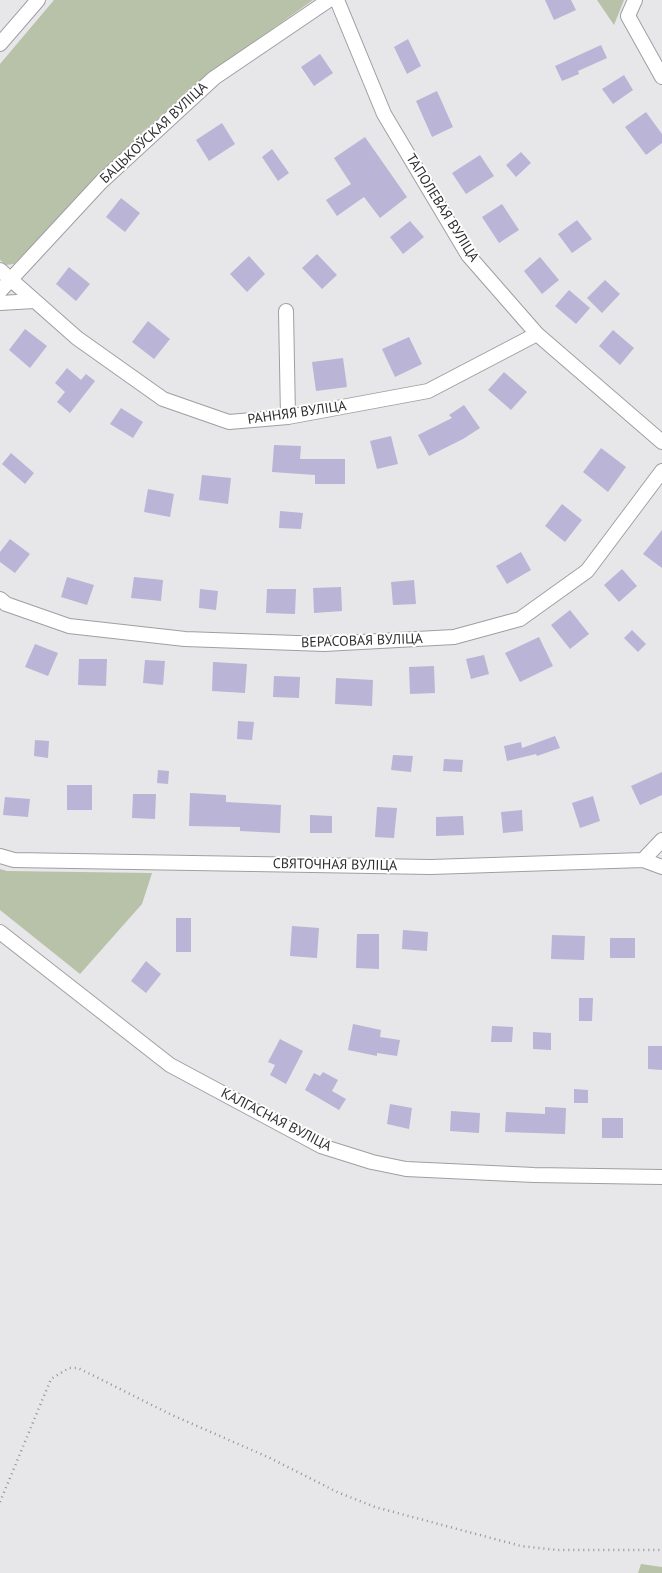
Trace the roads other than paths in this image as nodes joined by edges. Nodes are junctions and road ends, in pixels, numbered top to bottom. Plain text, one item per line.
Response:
1 (38, 0) edge
2 (329, 0) edge
3 (338, 0) edge
4 (635, 0) edge
5 (0, 44) edge
6 (662, 77) edge
7 (5, 275) edge
8 (0, 291) edge
9 (34, 301) junction
10 (0, 303) edge
11 (286, 311) dead end
12 (537, 334) junction
13 (288, 417) junction
14 (662, 442) edge
15 (662, 471) edge
16 (0, 599) edge
17 (662, 840) edge
18 (0, 856) edge
19 (643, 860) junction
20 (662, 867) edge
21 (0, 932) edge
22 (662, 1177) edge

1 - 5 street
2 - 7 street, БАЦЬКОЎСКАЯ ВУЛІЦА
3 - 12 street, ТАПОЛЕВАЯ ВУЛІЦА
4 - 6 street
7 - 8 street, БАЦЬКОЎСКАЯ ВУЛІЦА
7 - 9 street, РАННЯЯ ВУЛІЦА
9 - 10 street
9 - 13 street, РАННЯЯ ВУЛІЦА
11 - 13 street
12 - 13 street, РАННЯЯ ВУЛІЦА
12 - 14 street, ТАПОЛЕВАЯ ВУЛІЦА
15 - 16 street, ВЕРАСОВАЯ ВУЛІЦА
17 - 19 street
18 - 19 street, СВЯТОЧНАЯ ВУЛІЦА
19 - 20 street
21 - 22 street, КАЛГАСНАЯ ВУЛІЦА

